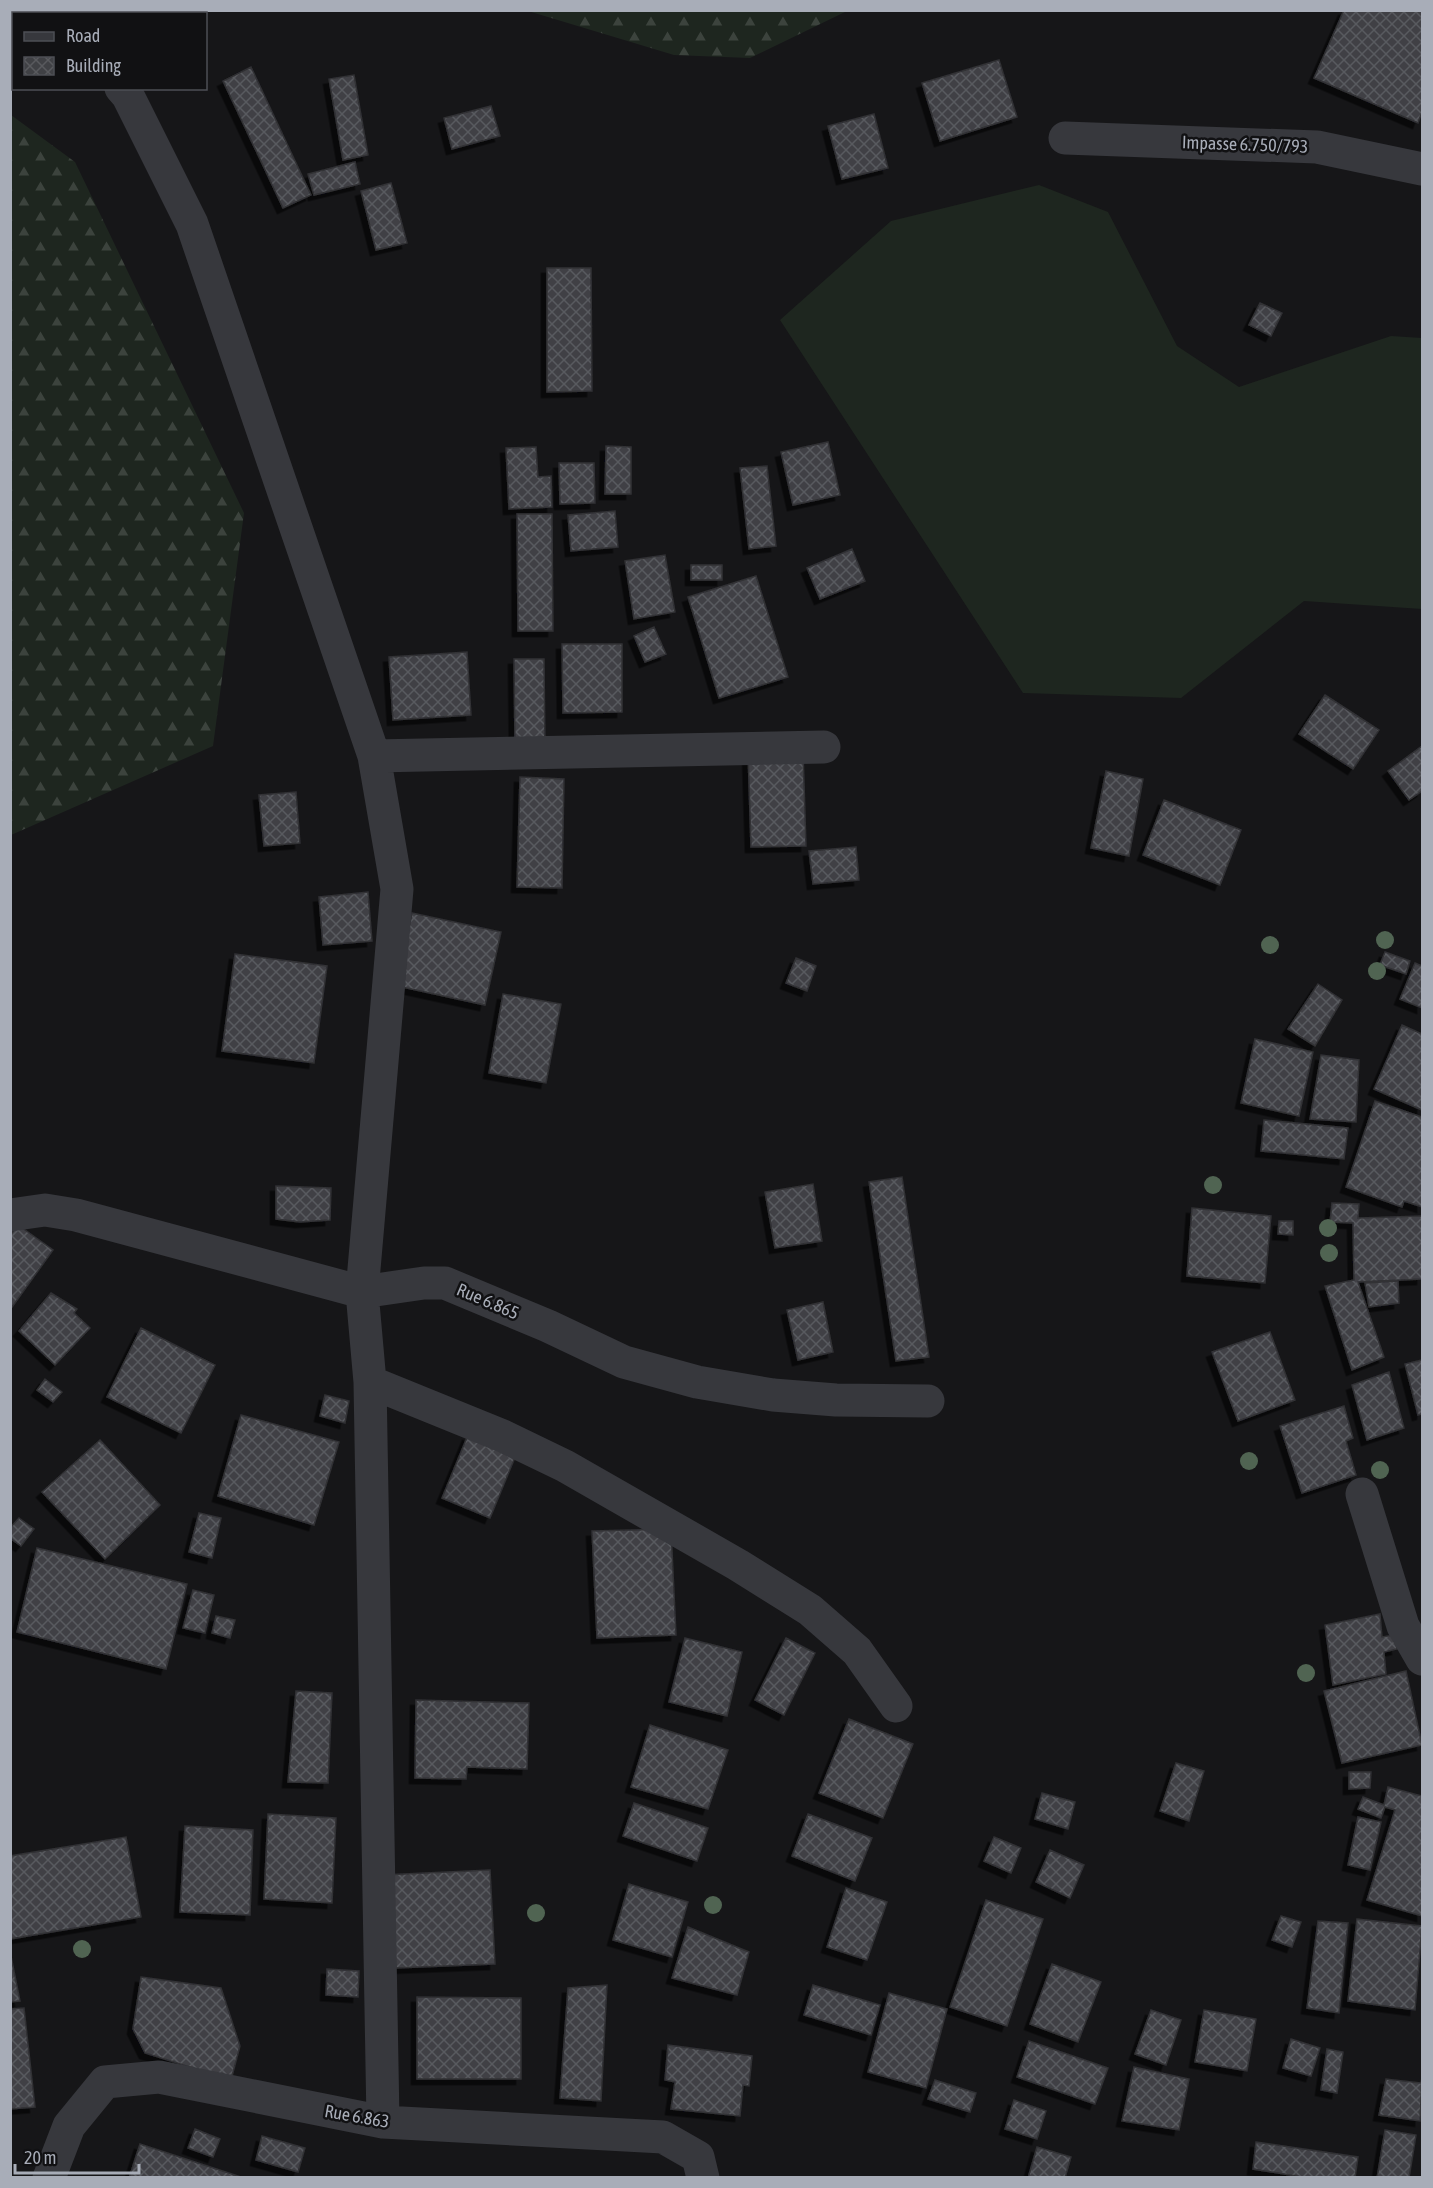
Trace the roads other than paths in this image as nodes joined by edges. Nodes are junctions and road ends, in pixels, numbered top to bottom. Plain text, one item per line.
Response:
1 (123, 90) edge
2 (1065, 138) dead end
3 (1422, 169) edge
4 (824, 747) dead end
5 (374, 756) junction
6 (10, 1215) edge
7 (362, 1292) junction
8 (370, 1382) junction
9 (928, 1401) dead end
10 (1362, 1494) dead end
11 (1422, 1659) edge
12 (896, 1706) dead end
13 (382, 2122) junction
14 (49, 2178) edge
15 (703, 2178) edge

1 - 5 street
2 - 3 street, Impasse 6.750/793
4 - 5 street
5 - 7 street
6 - 7 street, Rue 6.865
7 - 8 street
7 - 9 street, Rue 6.865
8 - 12 street
8 - 13 street
10 - 11 street
13 - 14 street, Rue 6.863
13 - 15 street, Rue 6.863

